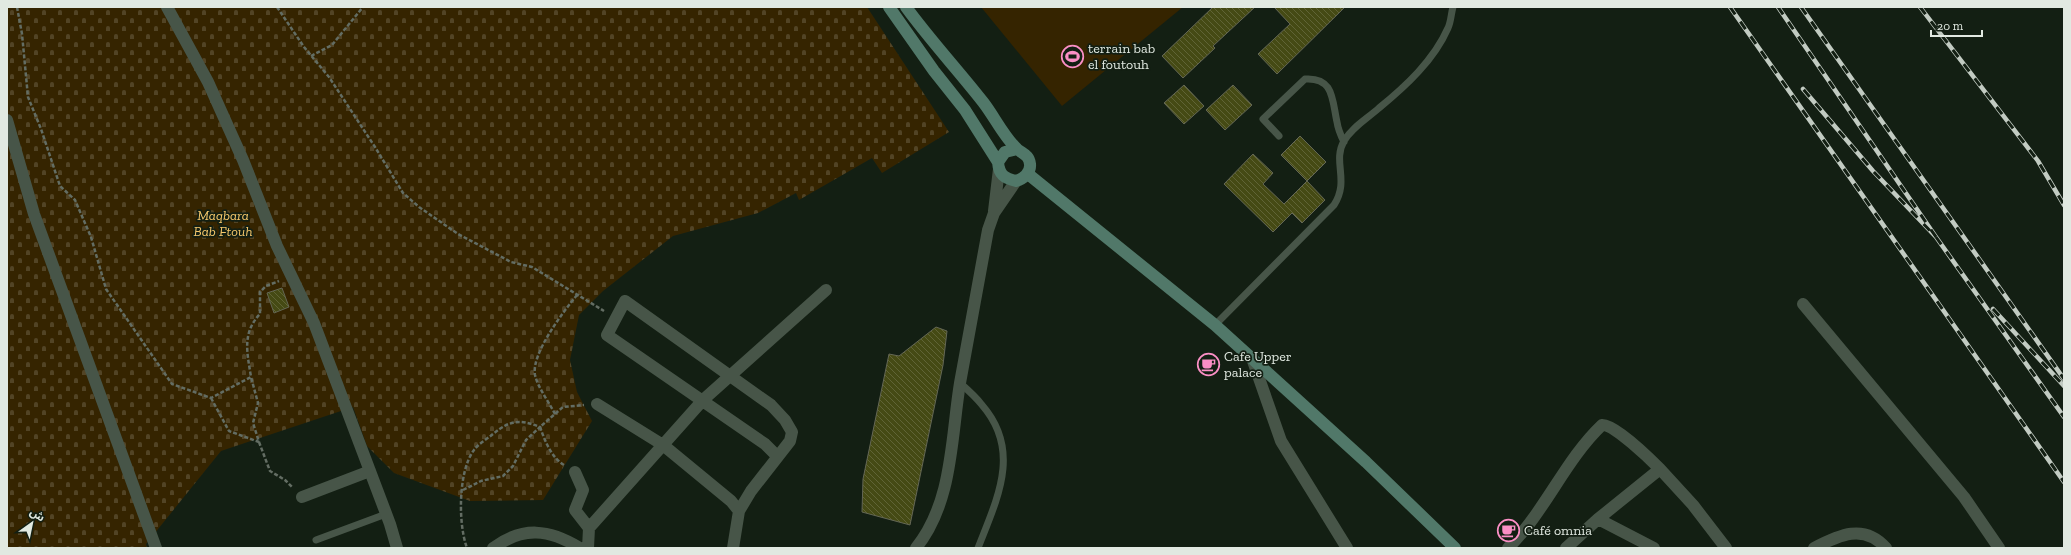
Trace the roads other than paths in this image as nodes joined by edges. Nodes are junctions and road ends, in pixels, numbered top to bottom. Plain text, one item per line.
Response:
1 (166, 7) edge
2 (889, 7) edge
3 (906, 7) edge
4 (1453, 7) edge
5 (7, 120) edge
6 (1279, 136) dead end
7 (1344, 142) junction
8 (1017, 149) junction
9 (999, 166) junction
10 (1028, 174) junction
11 (1016, 181) junction
12 (994, 213) junction
13 (826, 290) dead end
14 (1803, 304) dead end
15 (1215, 325) junction
16 (1253, 361) junction
17 (729, 376) junction
18 (960, 383) junction
19 (703, 400) junction
20 (597, 404) road end
21 (663, 445) junction
22 (777, 456) junction
23 (1660, 469) junction
24 (370, 471) junction
25 (574, 472) road end
26 (302, 497) road end
27 (739, 511) junction
28 (386, 514) junction
29 (1598, 519) junction
30 (588, 528) junction
31 (316, 540) dead end
32 (1831, 544) edge
33 (156, 548) edge
34 (397, 548) edge
35 (493, 548) edge
36 (580, 548) edge
37 (588, 548) edge
38 (733, 548) edge
39 (916, 548) edge
40 (978, 548) edge
41 (1347, 548) edge
42 (1456, 548) edge
43 (1508, 548) edge
44 (1566, 548) edge
45 (1654, 548) edge
46 (1726, 548) edge
47 (1814, 548) edge
48 (1886, 548) edge
49 (1999, 548) edge

1 - 24 street
2 - 9 street
3 - 8 street
4 - 7 lane
5 - 33 street
6 - 7 lane
7 - 15 lane
8 - 9 street
8 - 10 street
9 - 11 street
9 - 12 street
10 - 11 street
10 - 15 street
11 - 12 street
12 - 18 street
13 - 17 street
14 - 49 street
15 - 16 street
16 - 41 street
16 - 42 street
17 - 19 street
17 - 19 street
17 - 22 street
18 - 39 street
18 - 40 lane
19 - 21 street
19 - 22 street
20 - 21 street
21 - 27 street
21 - 30 street
22 - 27 street
23 - 29 street
23 - 43 street
23 - 46 street
24 - 26 street
24 - 28 street
25 - 30 street
27 - 38 street
28 - 31 lane
28 - 34 street
29 - 44 street
29 - 45 street
30 - 37 street
32 - 47 street
32 - 48 street
35 - 36 street

